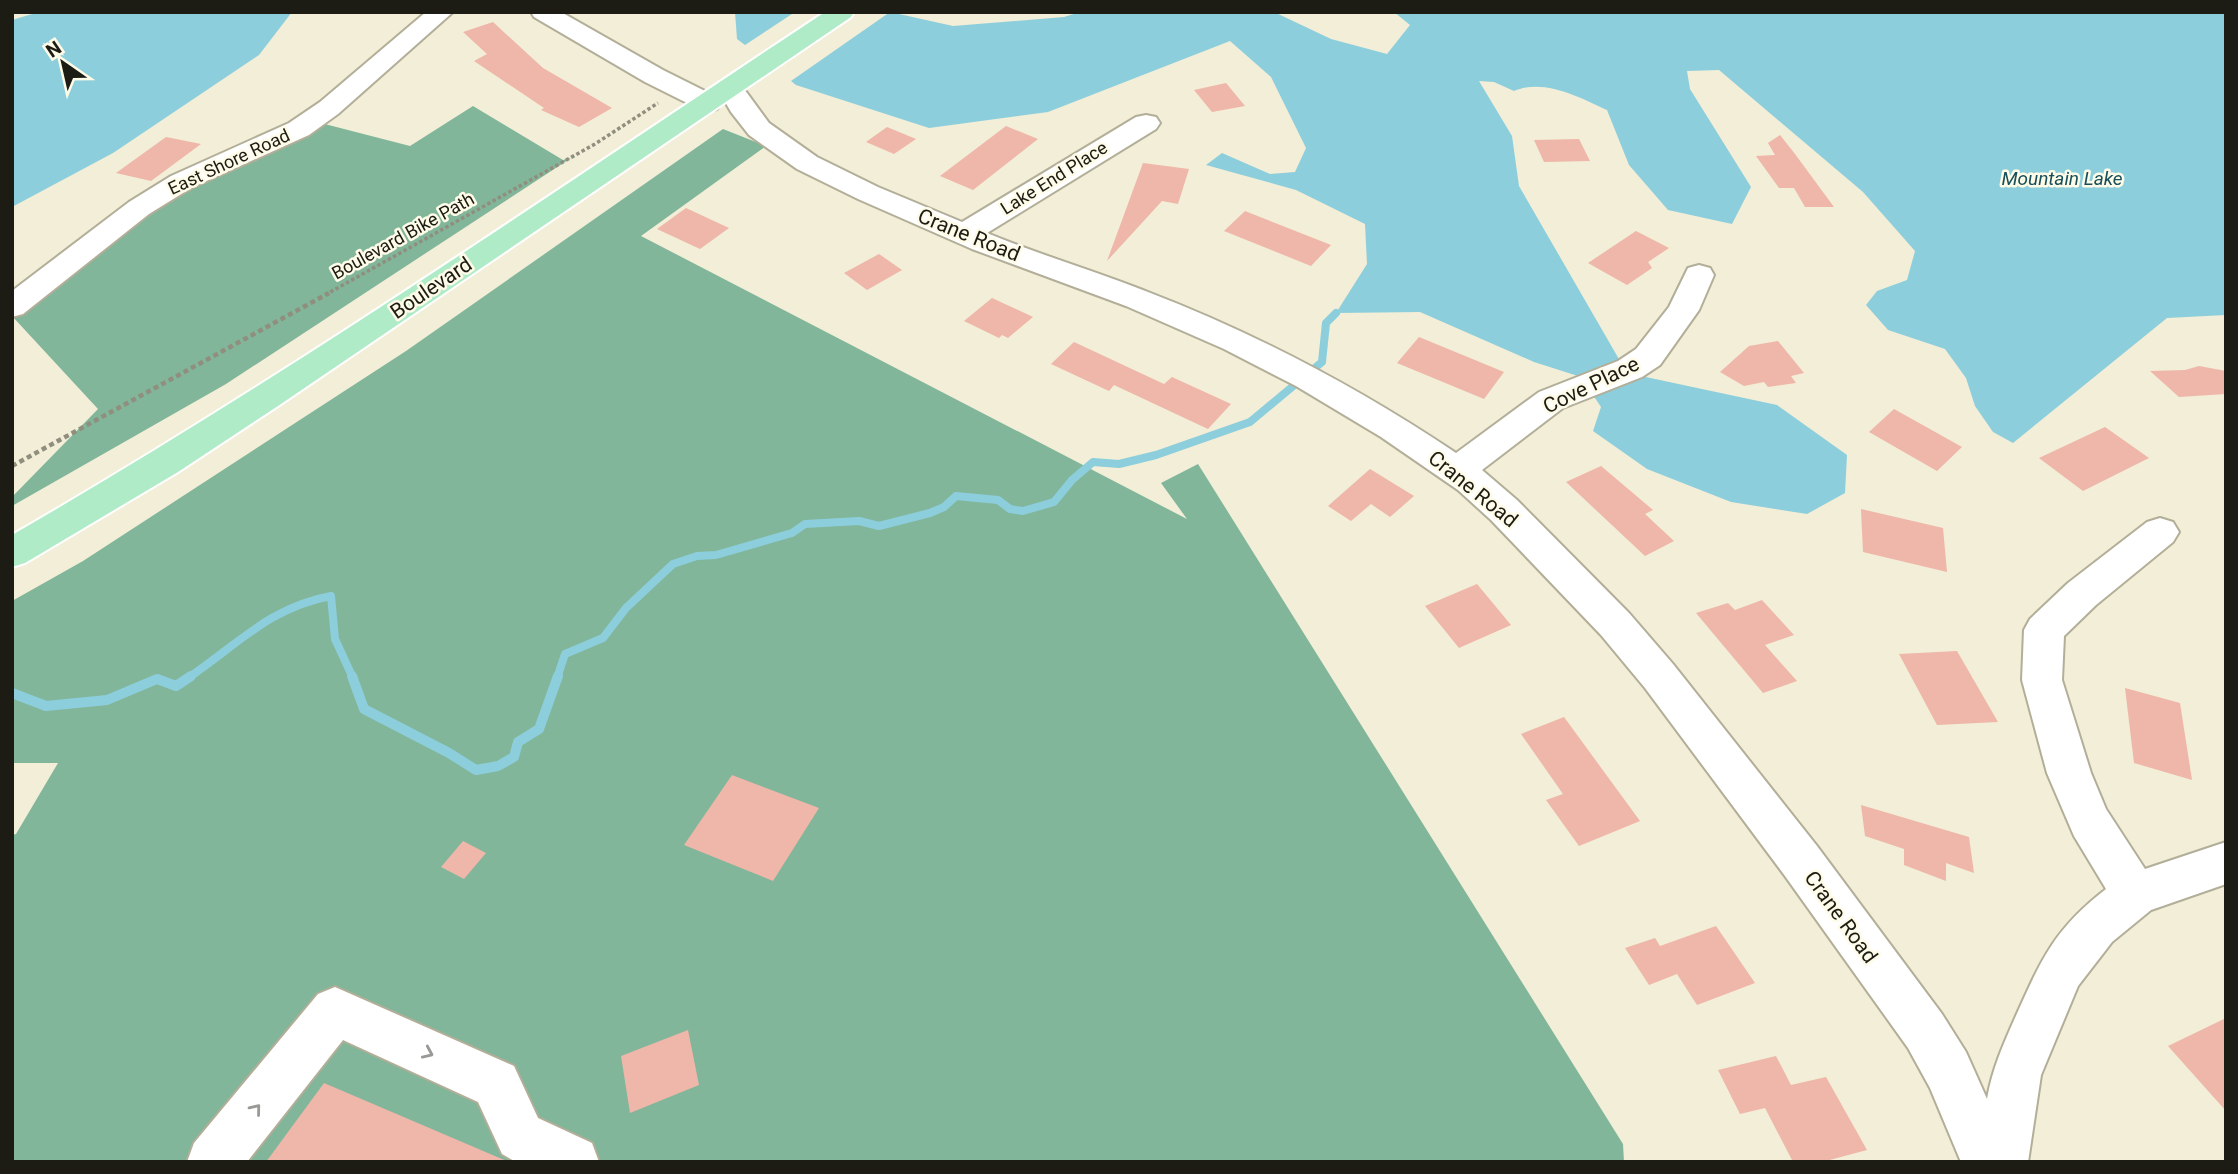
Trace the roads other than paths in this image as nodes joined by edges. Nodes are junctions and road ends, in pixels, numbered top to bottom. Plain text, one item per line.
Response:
1 (441, 12) edge
2 (543, 12) edge
3 (842, 12) edge
4 (719, 95) junction
5 (1146, 122) dead end
6 (964, 234) junction
7 (1699, 275) dead end
8 (12, 307) edge
9 (1456, 471) junction
10 (2160, 532) dead end
11 (12, 553) edge
12 (2226, 863) edge
13 (2135, 895) junction
14 (213, 1162) edge
15 (573, 1162) edge
16 (1988, 1162) edge
17 (2002, 1162) edge

1 - 8 street, East Shore Road
2 - 4 street
3 - 4 main road, Boulevard
4 - 6 street, Crane Road
4 - 11 main road, Boulevard
5 - 6 street, Lake End Place
6 - 9 street, Crane Road
7 - 9 street, Cove Place
9 - 16 street, Crane Road
10 - 13 street
12 - 13 street
13 - 17 street
14 -> 15 street

